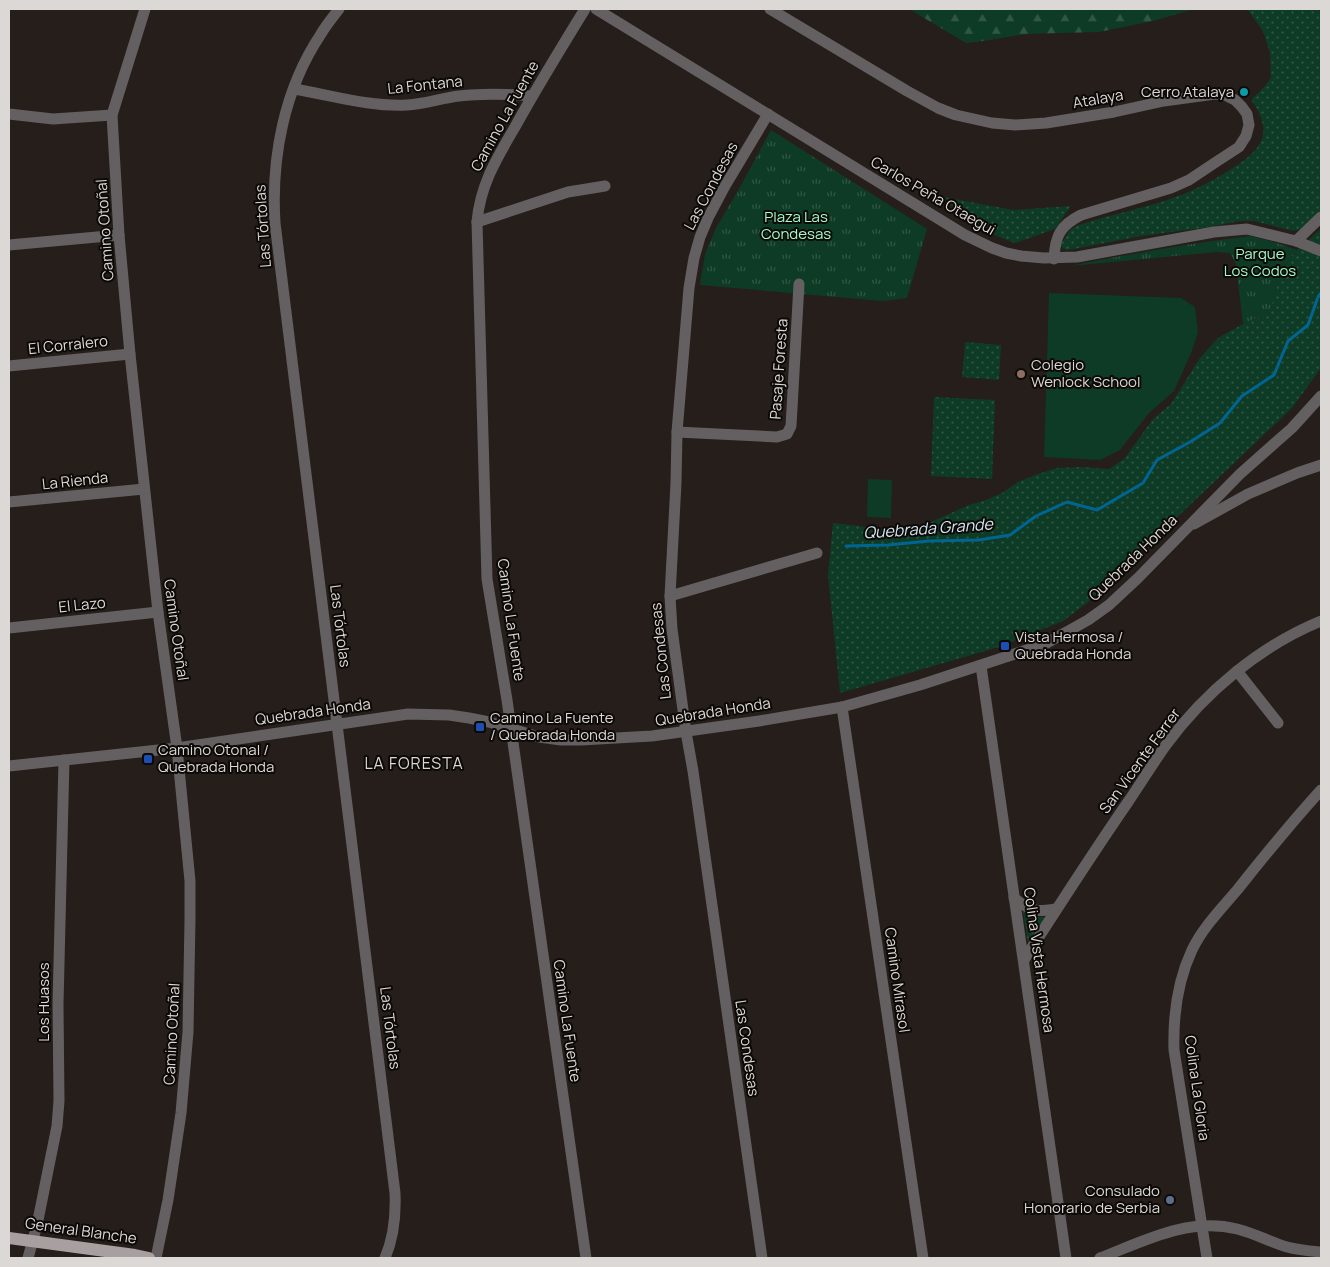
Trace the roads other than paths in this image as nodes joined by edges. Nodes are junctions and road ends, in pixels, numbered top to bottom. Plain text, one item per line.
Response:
1 (145, 9) edge
2 (339, 9) edge
3 (585, 9) edge
4 (596, 9) edge
5 (770, 9) edge
6 (294, 89) junction
7 (532, 96) junction
8 (9, 114) edge
9 (768, 114) junction
10 (112, 115) junction
11 (606, 186) dead end
12 (1321, 218) edge
13 (477, 222) junction
14 (120, 235) junction
15 (1296, 241) junction
16 (9, 245) edge
17 (1321, 251) edge
18 (1054, 259) junction
19 (799, 284) dead end
20 (130, 354) junction
21 (9, 366) edge
22 (1321, 396) edge
23 (677, 432) junction
24 (1321, 465) edge
25 (144, 489) junction
26 (9, 502) edge
27 (1187, 528) junction
28 (817, 552) dead end
29 (670, 596) junction
30 (158, 612) junction
31 (1321, 621) edge
32 (9, 628) edge
33 (981, 666) junction
34 (1237, 671) junction
35 (842, 707) junction
36 (336, 724) junction
37 (1278, 724) dead end
38 (510, 728) junction
39 (686, 732) junction
40 (177, 748) junction
41 (64, 760) junction
42 (9, 766) edge
43 (1321, 790) edge
44 (1014, 898) junction
45 (1056, 908) junction
46 (1024, 960) junction
47 (1202, 1226) junction
48 (9, 1238) edge
49 (33, 1241) junction
50 (1321, 1252) edge
51 (28, 1258) edge
52 (148, 1258) edge
53 (156, 1258) edge
54 (385, 1258) edge
55 (586, 1258) edge
56 (762, 1258) edge
57 (922, 1258) edge
58 (1066, 1258) edge
59 (1100, 1258) edge
60 (1207, 1258) edge

1 - 10 street, Camino Otoñal
2 - 6 street, Las Tórtolas
3 - 7 street, Camino La Fuente
4 - 9 street, Carlos Peña Otaegui
5 - 18 street, Atalaya
6 - 7 street, La Fontana
6 - 36 street, Las Tórtolas
7 - 13 street, Camino La Fuente
8 - 10 street
9 - 18 street, Carlos Peña Otaegui
9 - 23 street, Las Condesas
10 - 14 street, Camino Otoñal
11 - 13 street
12 - 15 street
13 - 38 street, Camino La Fuente
14 - 16 street
14 - 20 street, Camino Otoñal
15 - 17 street, Carlos Peña Otaegui
15 - 18 street, Carlos Peña Otaegui
19 - 23 street, Pasaje Foresta
20 - 21 street, El Corralero
20 - 25 street, Camino Otoñal
22 - 27 street, Quebrada Honda
23 - 29 street, Las Condesas
24 - 27 street
25 - 26 street, La Rienda
25 - 30 street, Camino Otoñal
27 - 33 street, Quebrada Honda
28 - 29 street
29 - 39 street, Las Condesas
30 - 32 street, El Lazo
30 - 40 street, Camino Otoñal
31 - 34 street, San Vicente Ferrer
33 - 35 street, Quebrada Honda
33 - 44 street, Colina Vista Hermosa
34 - 37 street
34 - 45 street, San Vicente Ferrer
35 - 39 street, Quebrada Honda
35 - 57 street, Camino Mirasol
36 - 38 street, Quebrada Honda
36 - 40 street, Quebrada Honda
36 - 54 street, Las Tórtolas
38 - 39 street, Quebrada Honda
38 - 55 street, Camino La Fuente
39 - 56 street, Las Condesas
40 - 41 street, Quebrada Honda
40 - 53 street, Camino Otoñal
41 - 42 street, Quebrada Honda
41 - 49 street, Los Huasos
43 - 47 street, Colina La Gloria
44 - 45 street
44 - 46 street, Colina Vista Hermosa
45 - 46 street, San Vicente Ferrer
46 - 58 street, Colina Vista Hermosa
47 - 50 street
47 - 59 street
47 - 60 street, Colina La Gloria
48 - 49 main road, General Blanche
49 - 51 street, Los Huasos
49 - 52 main road, General Blanche

